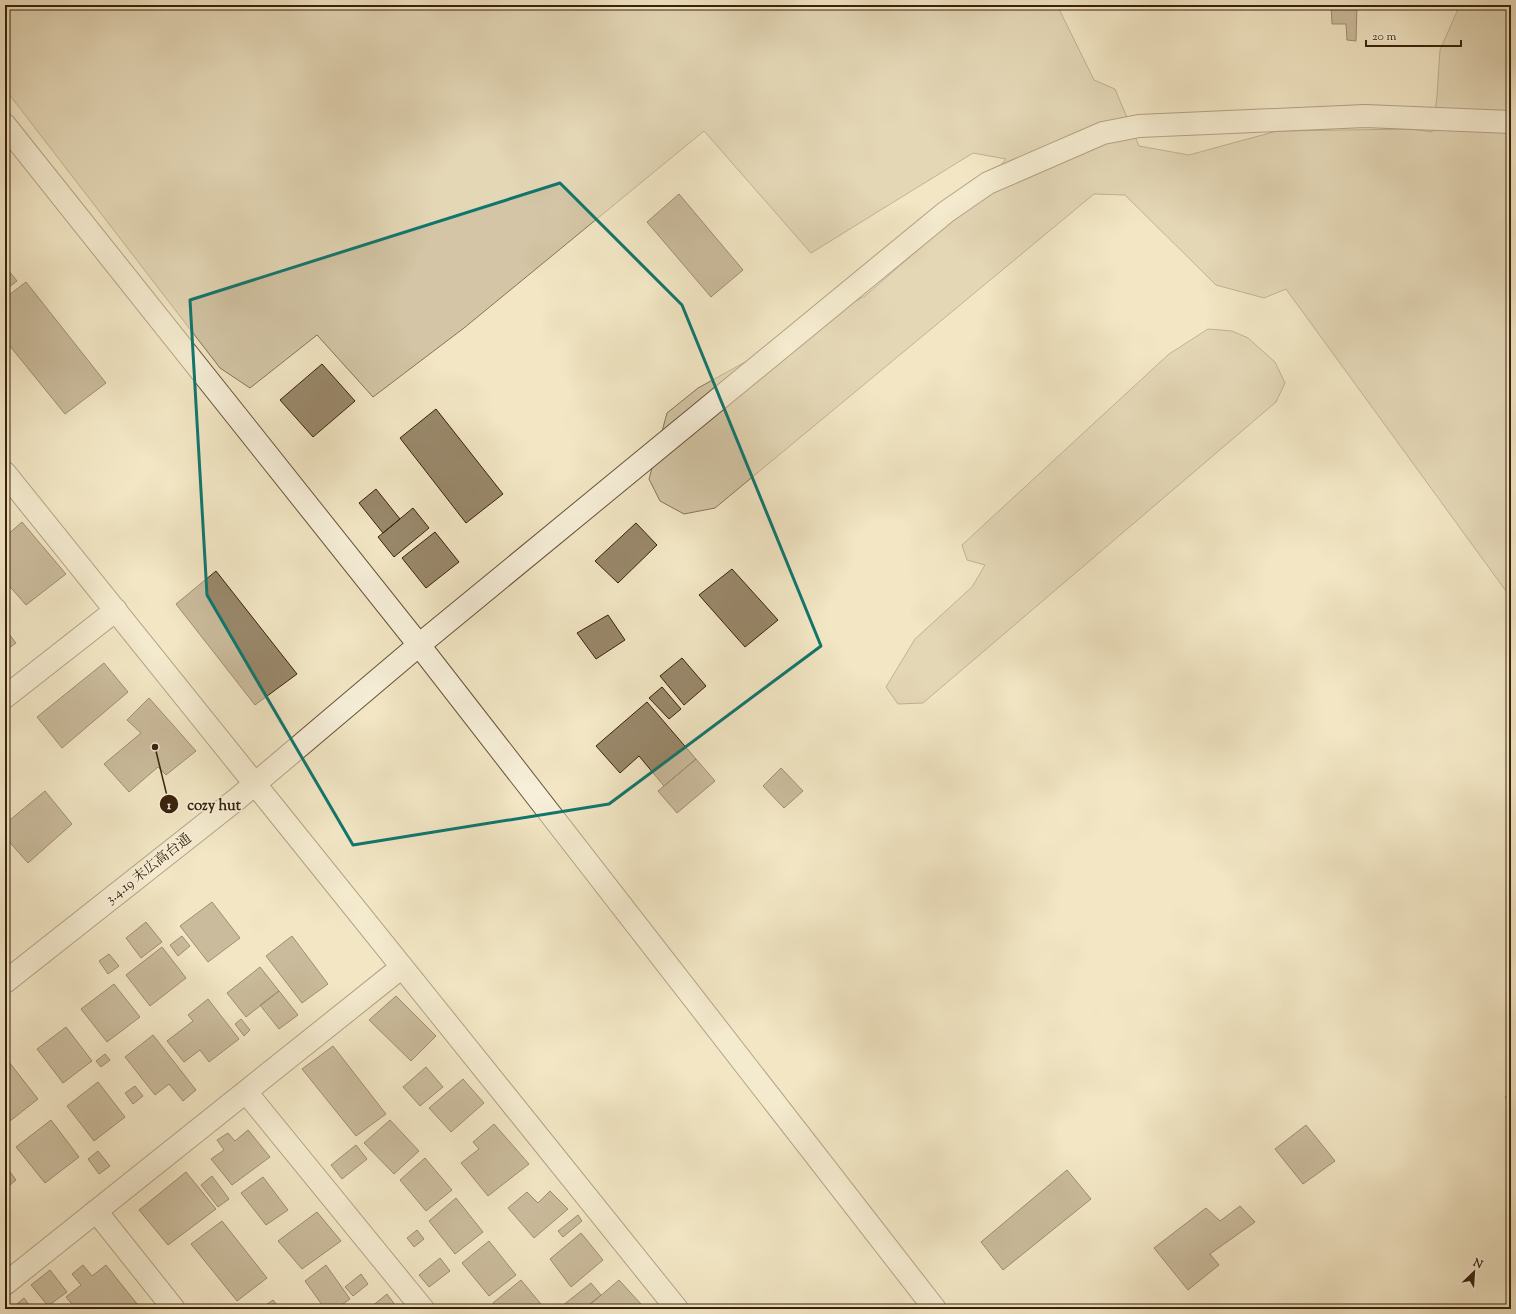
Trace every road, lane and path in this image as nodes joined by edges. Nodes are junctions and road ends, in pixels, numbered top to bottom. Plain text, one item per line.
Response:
1 (1511, 122) edge
2 (5, 125) edge
3 (5, 473) edge
4 (116, 610) junction
5 (419, 645) junction
6 (5, 697) edge
7 (255, 783) junction
8 (402, 967) junction
9 (5, 982) edge
10 (246, 1092) junction
11 (96, 1211) junction
12 (5, 1284) edge
13 (174, 1309) edge
14 (423, 1309) edge
15 (677, 1309) edge
16 (935, 1309) edge

1 - 5 street, 3.4.19 末広高台通
2 - 5 street
3 - 4 street
4 - 6 street
4 - 7 street
5 - 7 street, 3.4.19 末広高台通
5 - 16 street
7 - 8 street
7 - 9 street, 3.4.19 末広高台通
8 - 10 street
8 - 15 street
10 - 11 street
10 - 14 street
11 - 12 street
11 - 13 street

